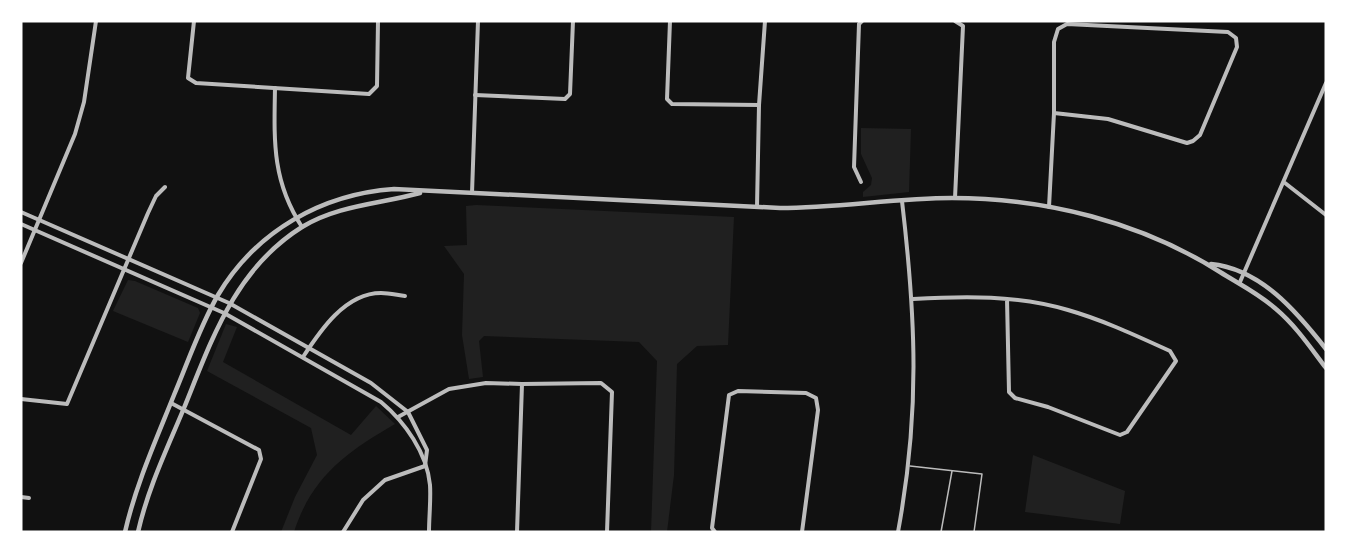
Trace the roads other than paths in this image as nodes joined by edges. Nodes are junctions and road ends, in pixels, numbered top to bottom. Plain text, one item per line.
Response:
1 (96, 21) edge
2 (194, 21) edge
3 (378, 21) edge
4 (478, 21) edge
5 (573, 21) edge
6 (670, 21) edge
7 (765, 21) edge
8 (862, 21) edge
9 (955, 21) edge
10 (1326, 82) edge
11 (275, 88) junction
12 (475, 95) junction
13 (759, 105) junction
14 (1054, 112) junction
15 (861, 182) dead end
16 (1285, 183) junction
17 (165, 187) dead end
18 (422, 192) junction
19 (472, 193) junction
20 (955, 198) junction
21 (902, 201) junction
22 (757, 207) junction
23 (1048, 207) junction
24 (21, 212) edge
25 (1326, 215) edge
26 (296, 218) junction
27 (39, 220) junction
28 (21, 224) edge
29 (302, 227) junction
30 (35, 230) junction
31 (128, 259) junction
32 (21, 263) edge
33 (1211, 264) junction
34 (124, 269) junction
35 (1244, 273) junction
36 (1240, 282) junction
37 (405, 296) dead end
38 (217, 297) junction
39 (913, 299) junction
40 (1007, 299) junction
41 (229, 303) junction
42 (212, 308) junction
43 (224, 313) junction
44 (309, 348) junction
45 (1326, 349) edge
46 (303, 357) junction
47 (1326, 368) edge
48 (522, 384) junction
49 (21, 399) edge
50 (171, 404) junction
51 (183, 409) junction
52 (408, 411) junction
53 (398, 417) junction
54 (425, 466) junction
55 (909, 466) junction
56 (952, 471) junction
57 (21, 497) edge
58 (29, 498) dead end
59 (125, 532) edge
60 (138, 532) edge
61 (232, 532) edge
62 (343, 532) edge
63 (429, 532) edge
64 (517, 532) edge
65 (607, 532) edge
66 (715, 532) edge
67 (802, 532) edge
68 (898, 532) edge
69 (941, 532) edge
70 (974, 532) edge

1 - 27 street
2 - 11 street
3 - 11 street
4 - 12 street
5 - 12 street
6 - 13 street
7 - 13 street
8 - 15 street
9 - 20 street
10 - 16 street
11 - 26 street
12 - 19 street
13 - 22 street
14 - 14 street
14 - 23 street
16 - 25 street
16 - 35 street
17 - 31 street
18 - 19 street
18 - 26 street
18 - 29 street
19 - 22 street
20 - 21 street
20 - 23 street
21 - 22 street
21 - 39 street
23 - 33 street
24 - 27 street
26 - 29 street
26 - 38 street
27 - 30 street
27 - 31 street
28 - 30 street
29 - 41 street
30 - 32 street
30 - 34 street
31 - 34 street
31 - 38 street
33 - 35 street
33 - 36 street
34 - 42 street
34 - 49 street
35 - 36 street
35 - 45 street
36 - 47 street
37 - 44 street
38 - 41 street
38 - 42 street
39 - 40 street
39 - 55 street
40 - 40 street
41 - 43 street
41 - 44 street
42 - 43 street
42 - 50 street
43 - 46 street
43 - 51 street
44 - 46 street
44 - 52 street
46 - 53 street
48 - 52 street
48 - 64 street
48 - 65 street
50 - 51 street
50 - 59 street
51 - 60 street
51 - 61 street
52 - 53 street
52 - 54 street
53 - 54 street
54 - 62 street
54 - 63 street
55 - 56 lane
55 - 68 street
56 - 69 lane
56 - 70 lane
57 - 58 street
66 - 67 street

